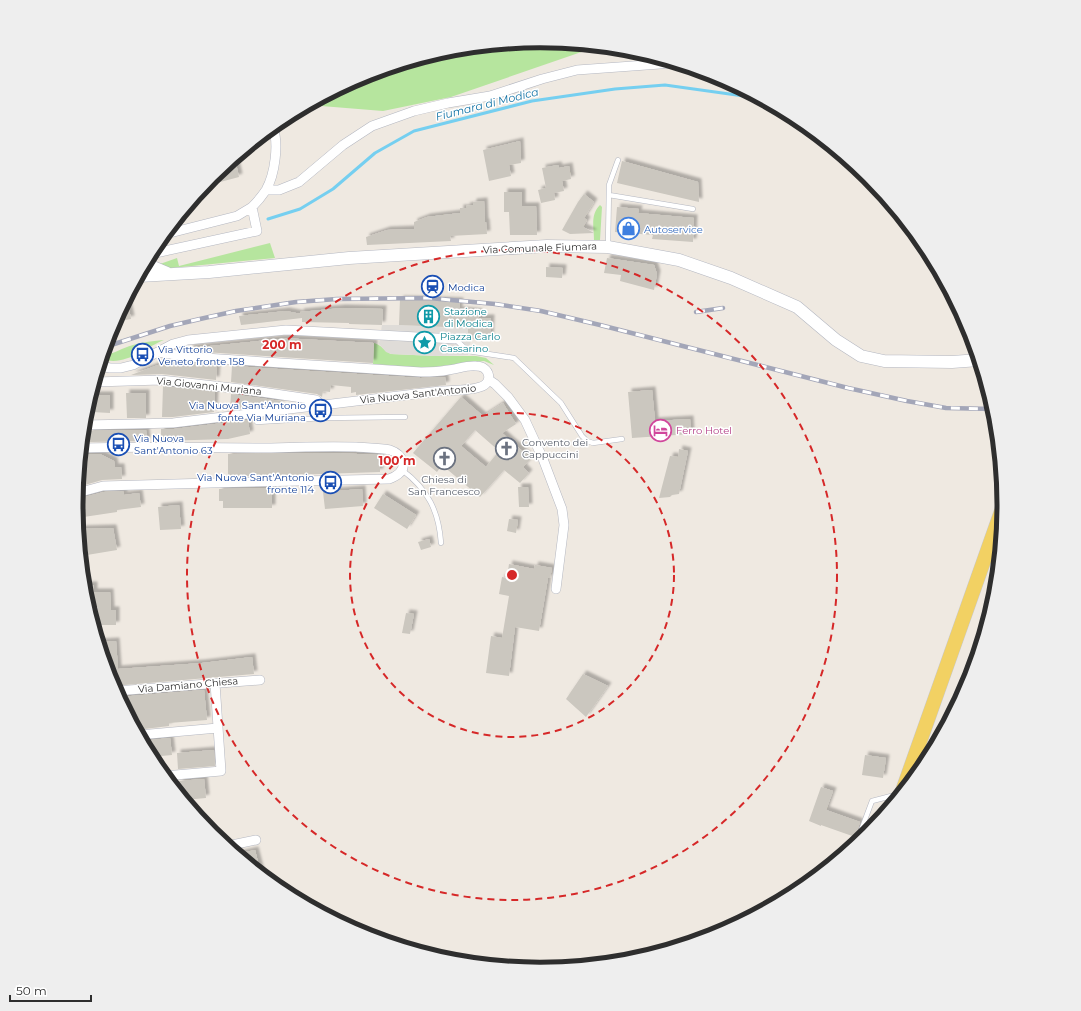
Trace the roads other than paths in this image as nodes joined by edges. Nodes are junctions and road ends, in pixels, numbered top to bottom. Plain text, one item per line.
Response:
1 (659, 64) edge
2 (275, 133) edge
3 (618, 160) dead end
4 (266, 190) junction
5 (609, 195) junction
6 (252, 207) junction
7 (693, 208) dead end
8 (174, 232) edge
9 (608, 247) junction
10 (157, 256) edge
11 (152, 264) edge
12 (170, 274) junction
13 (145, 276) edge
14 (455, 339) joint
15 (158, 352) junction
16 (975, 360) edge
17 (105, 367) edge
18 (489, 380) junction
19 (100, 382) edge
20 (322, 405) junction
21 (254, 413) junction
22 (405, 417) dead end
23 (91, 425) edge
24 (622, 439) dead end
25 (87, 448) edge
26 (402, 470) junction
27 (84, 490) edge
28 (997, 522) edge
29 (441, 543) dead end
30 (556, 589) dead end
31 (260, 680) dead end
32 (215, 683) junction
33 (122, 690) edge
34 (218, 728) junction
35 (144, 735) edge
36 (172, 775) edge
37 (907, 779) edge
38 (892, 797) edge
39 (860, 832) edge
40 (256, 840) dead end
41 (234, 845) edge

1 - 4 street
2 - 4 street
3 - 5 lane
4 - 6 street
5 - 7 lane
5 - 9 lane
6 - 8 street
6 - 10 street
9 - 12 street, Via Comunale Fiumara
9 - 16 street, Via Comunale Fiumara
11 - 12 street
12 - 13 street, Via Comunale Fiumara
14 - 15 street
14 - 24 lane
15 - 17 street
15 - 18 street, Via Nuova Sant'Antonio
18 - 20 street, Via Nuova Sant'Antonio
18 - 30 street
19 - 20 street, Via Giovanni Muriana
20 - 21 street, Via Nuova Sant'Antonio
21 - 22 lane
21 - 23 street, Via Nuova Sant'Antonio
25 - 26 street
26 - 27 street
26 - 29 lane
28 - 37 main road
31 - 32 street, Via Damiano Chiesa
32 - 33 street, Via Damiano Chiesa
32 - 34 street
34 - 35 street
34 - 36 street
38 - 39 lane
40 - 41 street

